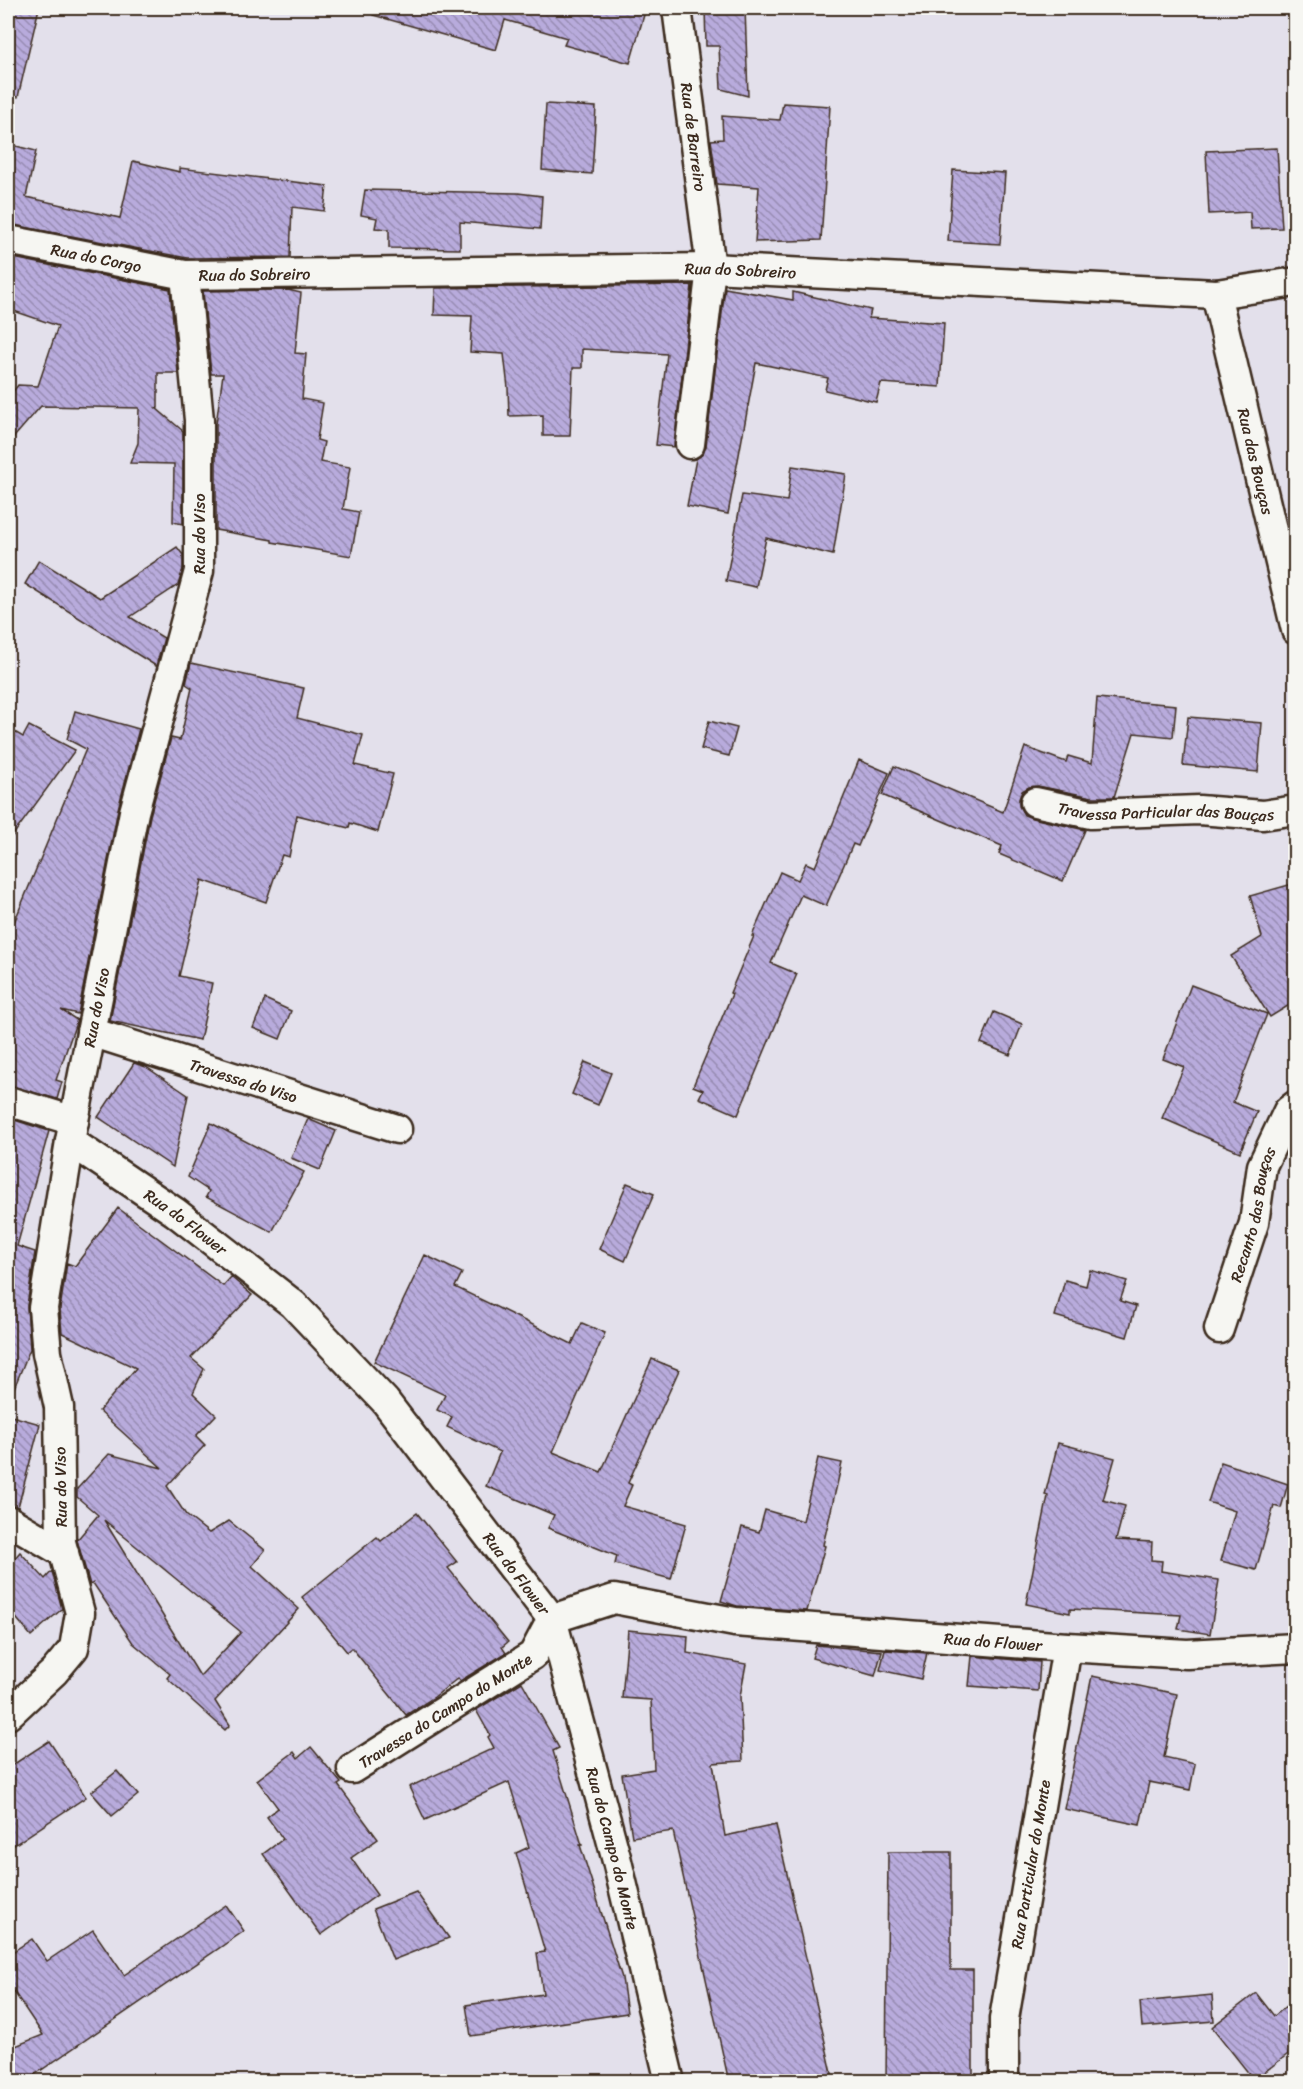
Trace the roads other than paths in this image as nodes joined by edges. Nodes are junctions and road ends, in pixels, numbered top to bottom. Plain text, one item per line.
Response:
1 (677, 8) edge
2 (8, 240) edge
3 (711, 268) junction
4 (185, 275) junction
5 (1296, 282) edge
6 (1216, 294) junction
7 (690, 444) dead end
8 (1296, 630) edge
9 (1035, 802) dead end
10 (1296, 810) edge
11 (91, 1032) junction
12 (8, 1101) edge
13 (1296, 1106) edge
14 (397, 1129) dead end
15 (72, 1131) junction
16 (1219, 1329) dead end
17 (8, 1521) edge
18 (64, 1552) junction
19 (552, 1619) junction
20 (1067, 1647) junction
21 (1296, 1648) edge
22 (8, 1715) edge
23 (352, 1768) dead end
24 (670, 2082) edge
25 (1004, 2082) edge

1 - 3 street, Rua de Barreiro
2 - 4 street, Rua do Corgo
3 - 4 street, Rua do Sobreiro
3 - 6 street, Rua do Sobreiro
3 - 7 street, Rua de Barreiro
4 - 11 street, Rua do Viso
5 - 6 street, Rua do Sobreiro
6 - 8 street, Rua das Bouças
9 - 10 street, Travessa Particular das Bouças
11 - 14 street, Travessa do Viso
11 - 15 street, Rua do Viso
12 - 15 street, Rua do Flower
13 - 16 street, Recanto das Bouças
15 - 18 street, Rua do Viso
15 - 19 street, Rua do Flower
17 - 18 street
18 - 22 street, Rua do Viso
19 - 20 street, Rua do Flower
19 - 23 street, Travessa do Campo do Monte
19 - 24 street, Rua do Campo do Monte
20 - 21 street, Rua do Flower
20 - 25 street, Rua Particular do Monte

